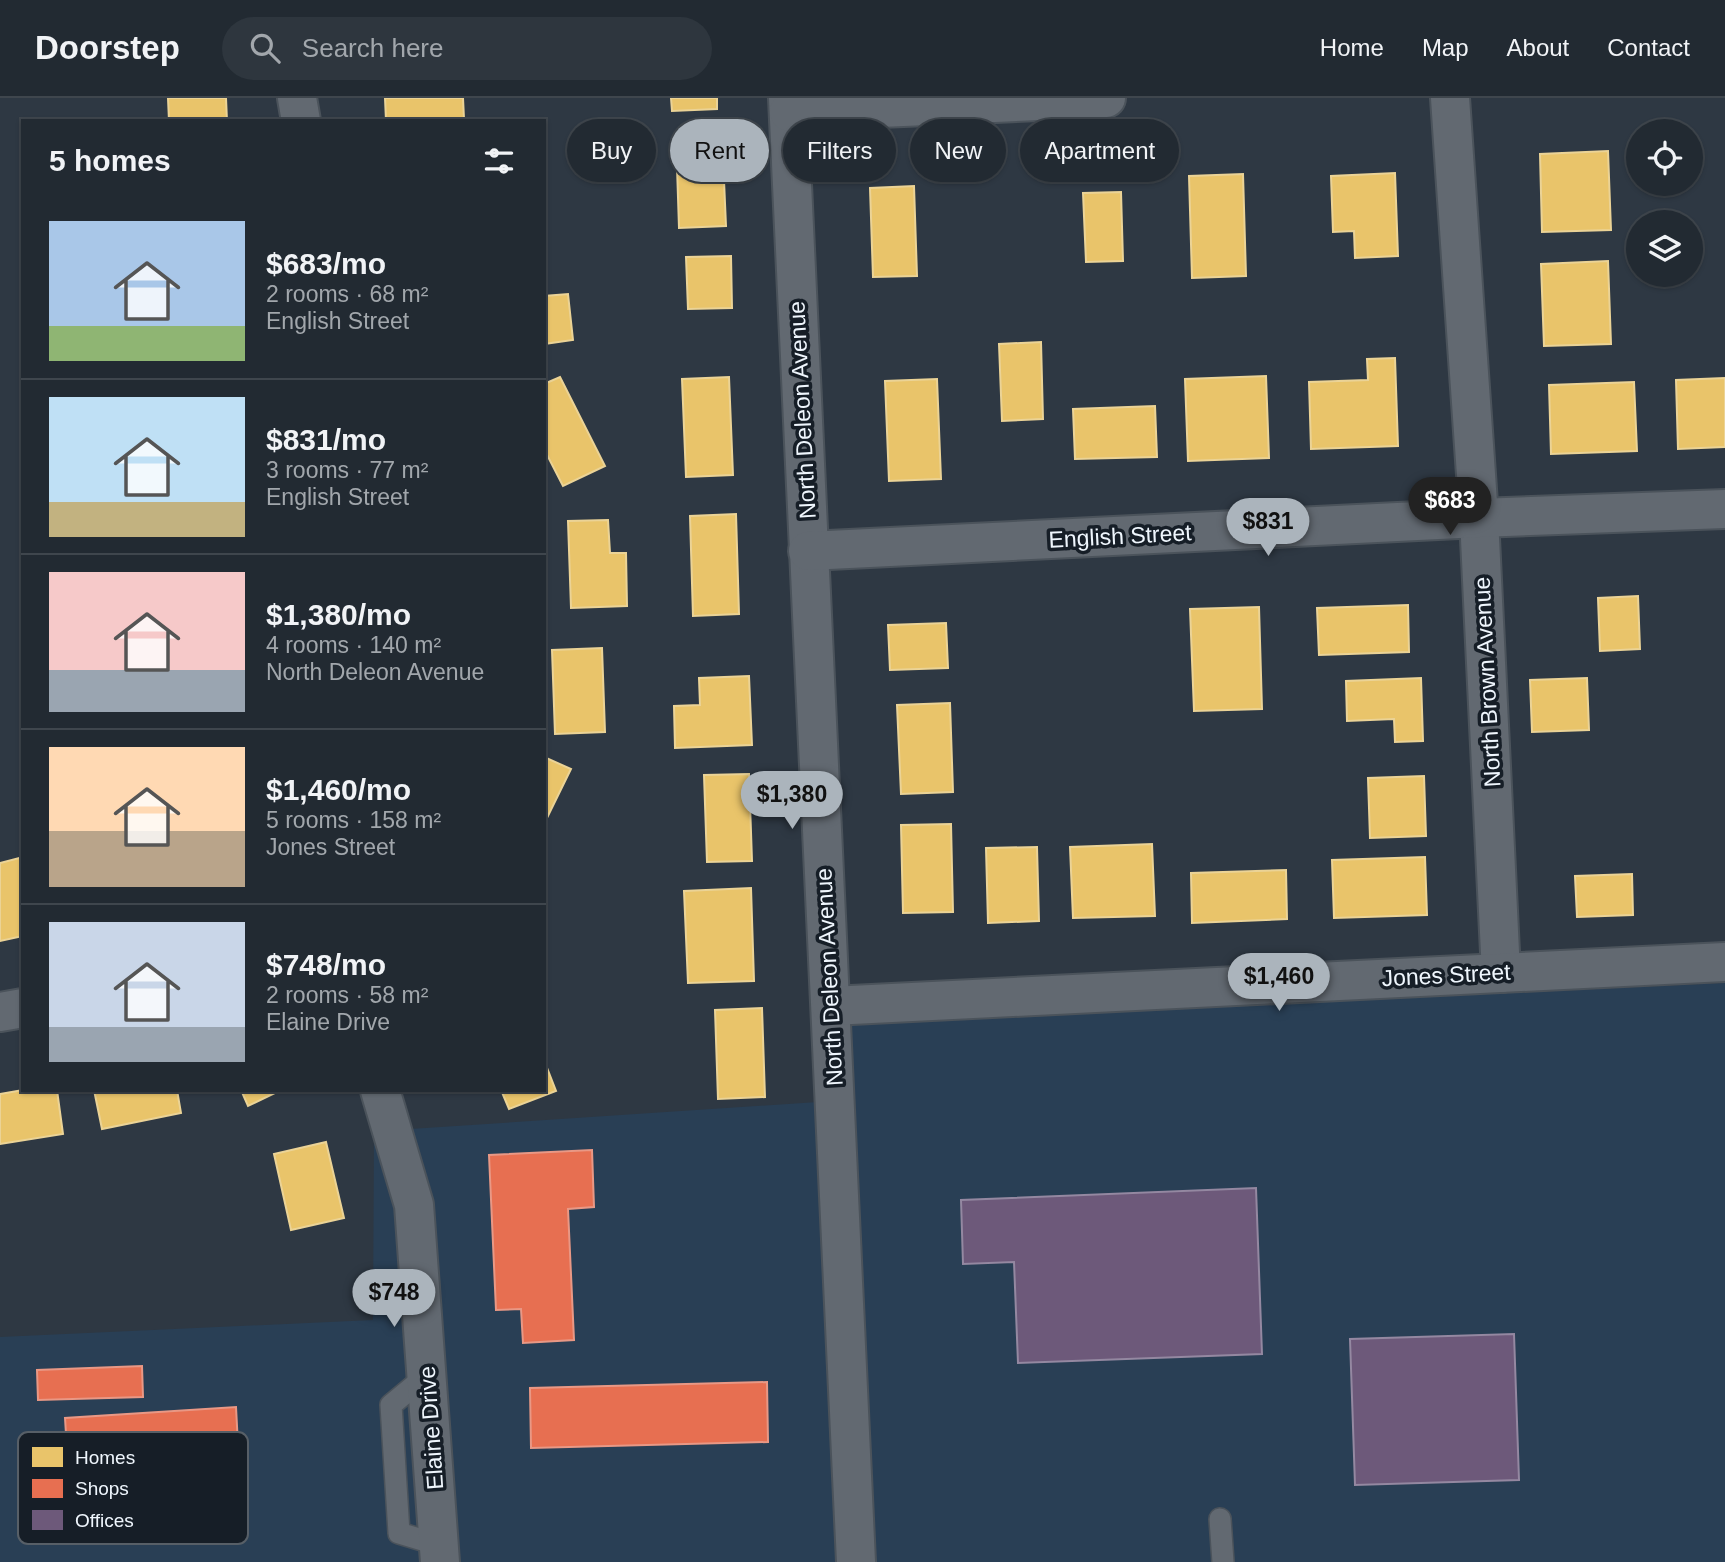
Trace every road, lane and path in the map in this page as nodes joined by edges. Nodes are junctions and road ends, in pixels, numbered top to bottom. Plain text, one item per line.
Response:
1 (297, 98) edge
2 (1106, 98) edge
3 (1450, 98) edge
4 (788, 105) edge
5 (302, 119) edge
6 (1725, 509) edge
7 (1479, 518) junction
8 (808, 551) junction
9 (1725, 962) edge
10 (1501, 973) junction
11 (831, 1006) junction
12 (21, 1008) edge
13 (0, 1012) edge
14 (381, 1092) edge
15 (1220, 1520) dead end
16 (440, 1554) edge
17 (856, 1562) edge
18 (1223, 1562) edge

1 - 5 street
2 - 4 street
3 - 7 street, North Brown Avenue
4 - 8 street, North Deleon Avenue
6 - 7 street, English Street
7 - 8 street, English Street
7 - 10 street, North Brown Avenue
8 - 11 street, North Deleon Avenue
9 - 10 street, Jones Street
10 - 11 street, Jones Street
11 - 17 street, North Deleon Avenue
12 - 13 street
14 - 16 street, Elaine Drive
15 - 18 lane

